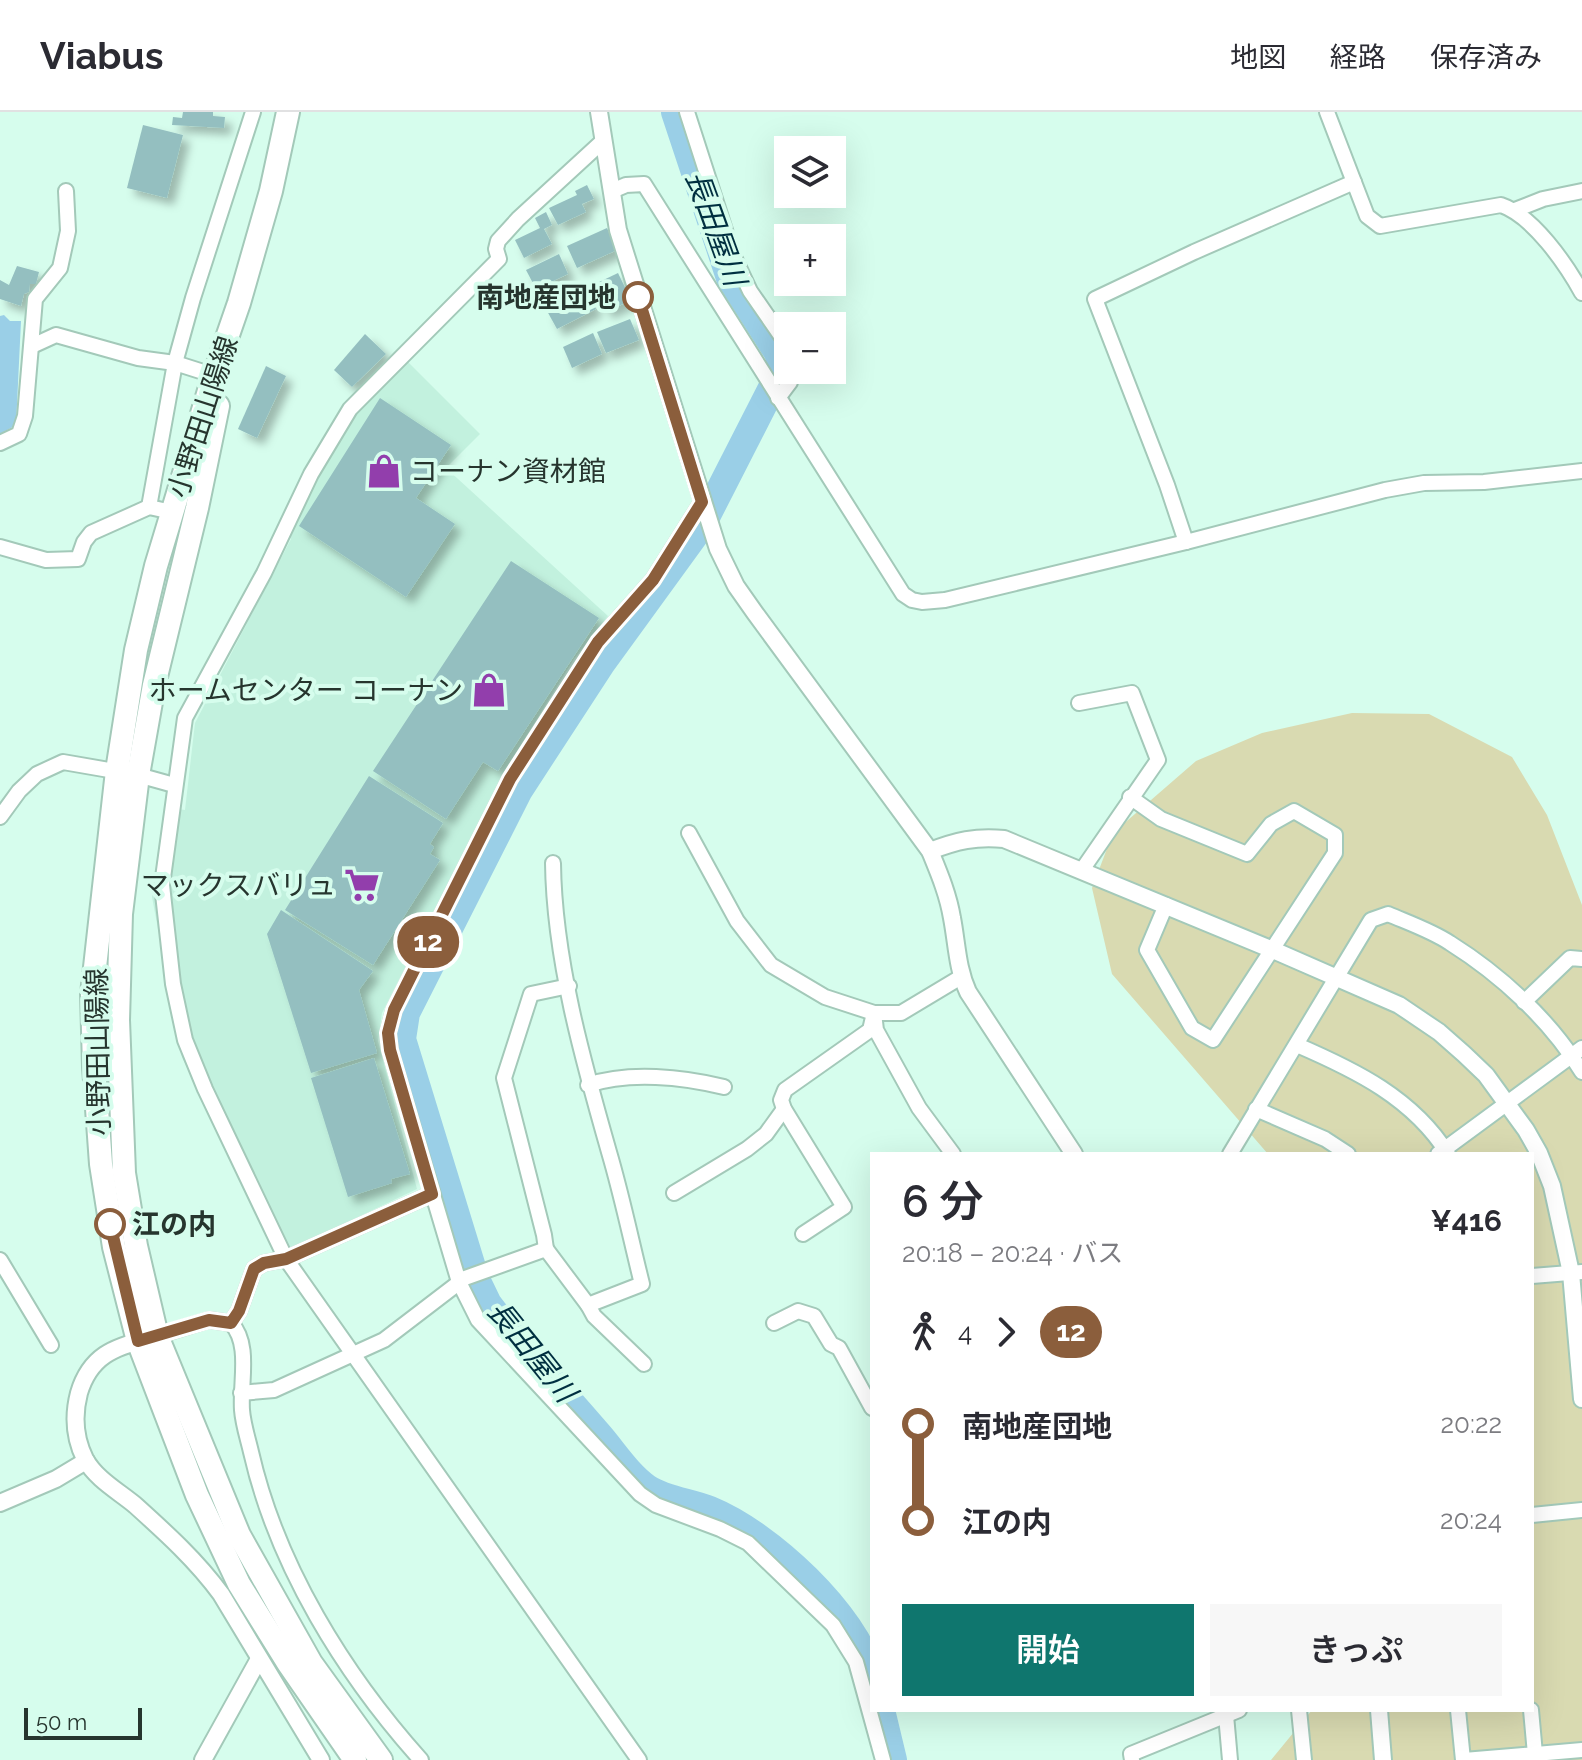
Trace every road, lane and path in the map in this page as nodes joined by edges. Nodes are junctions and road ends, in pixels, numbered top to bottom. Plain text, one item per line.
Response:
1 (253, 112) edge
2 (288, 112) edge
3 (599, 112) edge
4 (687, 112) edge
5 (1327, 112) edge
6 (604, 140) junction
7 (1354, 182) junction
8 (66, 191) dead end
9 (612, 191) junction
10 (1582, 191) edge
11 (1515, 210) junction
12 (1582, 293) edge
13 (32, 315) junction
14 (774, 326) edge
15 (56, 335) junction
16 (32, 346) junction
17 (175, 363) junction
18 (219, 376) junction
19 (788, 384) edge
20 (777, 396) junction
21 (0, 443) edge
22 (1582, 471) edge
23 (702, 502) junction
24 (149, 507) junction
25 (172, 512) junction
26 (1186, 542) junction
27 (0, 547) edge
28 (1079, 703) dead end
29 (128, 773) junction
30 (174, 785) junction
31 (1130, 797) junction
32 (0, 817) edge
33 (689, 833) dead end
34 (930, 851) junction
35 (553, 863) dead end
36 (1082, 870) junction
37 (1166, 905) junction
38 (1273, 950) junction
39 (1582, 959) edge
40 (961, 977) junction
41 (1338, 978) junction
42 (569, 986) junction
43 (1524, 1002) junction
44 (874, 1013) junction
45 (1297, 1045) junction
46 (1577, 1051) edge
47 (1582, 1072) edge
48 (588, 1085) junction
49 (724, 1087) dead end
50 (1507, 1102) junction
51 (784, 1109) junction
52 (1256, 1109) junction
53 (952, 1152) edge
54 (1073, 1152) edge
55 (1231, 1152) edge
56 (1345, 1152) edge
57 (1443, 1152) edge
58 (674, 1193) dead end
59 (432, 1194) junction
60 (803, 1234) dead end
61 (546, 1249) junction
62 (286, 1259) junction
63 (0, 1260) edge
64 (1576, 1272) edge
65 (1534, 1276) edge
66 (462, 1280) junction
67 (588, 1305) junction
68 (231, 1323) junction
69 (774, 1323) dead end
70 (148, 1339) junction
71 (51, 1345) dead end
72 (351, 1354) junction
73 (644, 1364) dead end
74 (241, 1393) junction
75 (1582, 1399) edge
76 (870, 1404) edge
77 (86, 1461) junction
78 (0, 1503) edge
79 (1582, 1510) edge
80 (1534, 1515) edge
81 (259, 1659) junction
82 (1299, 1712) edge
83 (1379, 1712) edge
84 (1458, 1712) edge
85 (1531, 1712) edge
86 (1232, 1713) edge
87 (1582, 1750) edge
88 (1535, 1754) junction
89 (203, 1760) edge
90 (321, 1760) edge
91 (355, 1760) edge
92 (381, 1760) edge
93 (421, 1760) edge
94 (639, 1760) edge
95 (883, 1760) edge
96 (1132, 1760) edge
97 (1230, 1760) edge
98 (1304, 1760) edge
99 (1383, 1760) edge
100 (1464, 1760) edge

1 - 17 street
2 - 18 main road, 小野田山陽線
3 - 6 street
4 - 14 street
5 - 7 street
6 - 9 street
6 - 30 street
7 - 11 street
7 - 26 street
8 - 13 street
9 - 20 street
9 - 23 street
10 - 11 street
11 - 12 street
13 - 15 street
13 - 16 street
15 - 16 street
15 - 17 street
16 - 21 street
17 - 18 street
17 - 24 street
18 - 25 main road, 小野田山陽線
18 - 29 main road, 小野田山陽線
19 - 20 street
20 - 26 street
22 - 26 street
23 - 34 street
23 - 59 street
24 - 25 street
24 - 27 street
25 - 29 main road, 小野田山陽線
28 - 31 street
29 - 30 street
29 - 32 street
29 - 70 main road, 小野田山陽線
30 - 62 street
31 - 36 street
31 - 38 street
33 - 44 street
34 - 36 street
34 - 40 street
35 - 42 street
36 - 37 street
37 - 38 street
37 - 38 street
38 - 41 street
39 - 43 street
40 - 44 street
40 - 54 street
41 - 43 street
41 - 45 street
41 - 50 street
42 - 48 street
42 - 61 street
43 - 46 street
44 - 51 street
44 - 53 street
45 - 52 street
45 - 57 street
46 - 47 street
46 - 50 street
48 - 49 street
48 - 67 street
50 - 57 street
50 - 64 street
51 - 58 street
51 - 60 street
52 - 55 street
52 - 56 street
59 - 62 street
59 - 66 street
61 - 66 street
61 - 67 street
62 - 68 street
62 - 72 street
63 - 71 street
64 - 65 street
64 - 75 street
66 - 72 street
66 - 95 street
67 - 73 street
68 - 70 street
68 - 74 street
69 - 76 street
70 - 77 street
70 - 91 main road, 小野田山陽線
70 - 92 main road, 小野田山陽線
72 - 74 street
72 - 94 street
74 - 93 street
77 - 78 street
77 - 81 street
79 - 80 street
81 - 89 street
81 - 90 street
82 - 98 street
83 - 99 street
84 - 100 street
85 - 88 street
86 - 96 street
86 - 97 street
87 - 88 street
88 - 100 street

